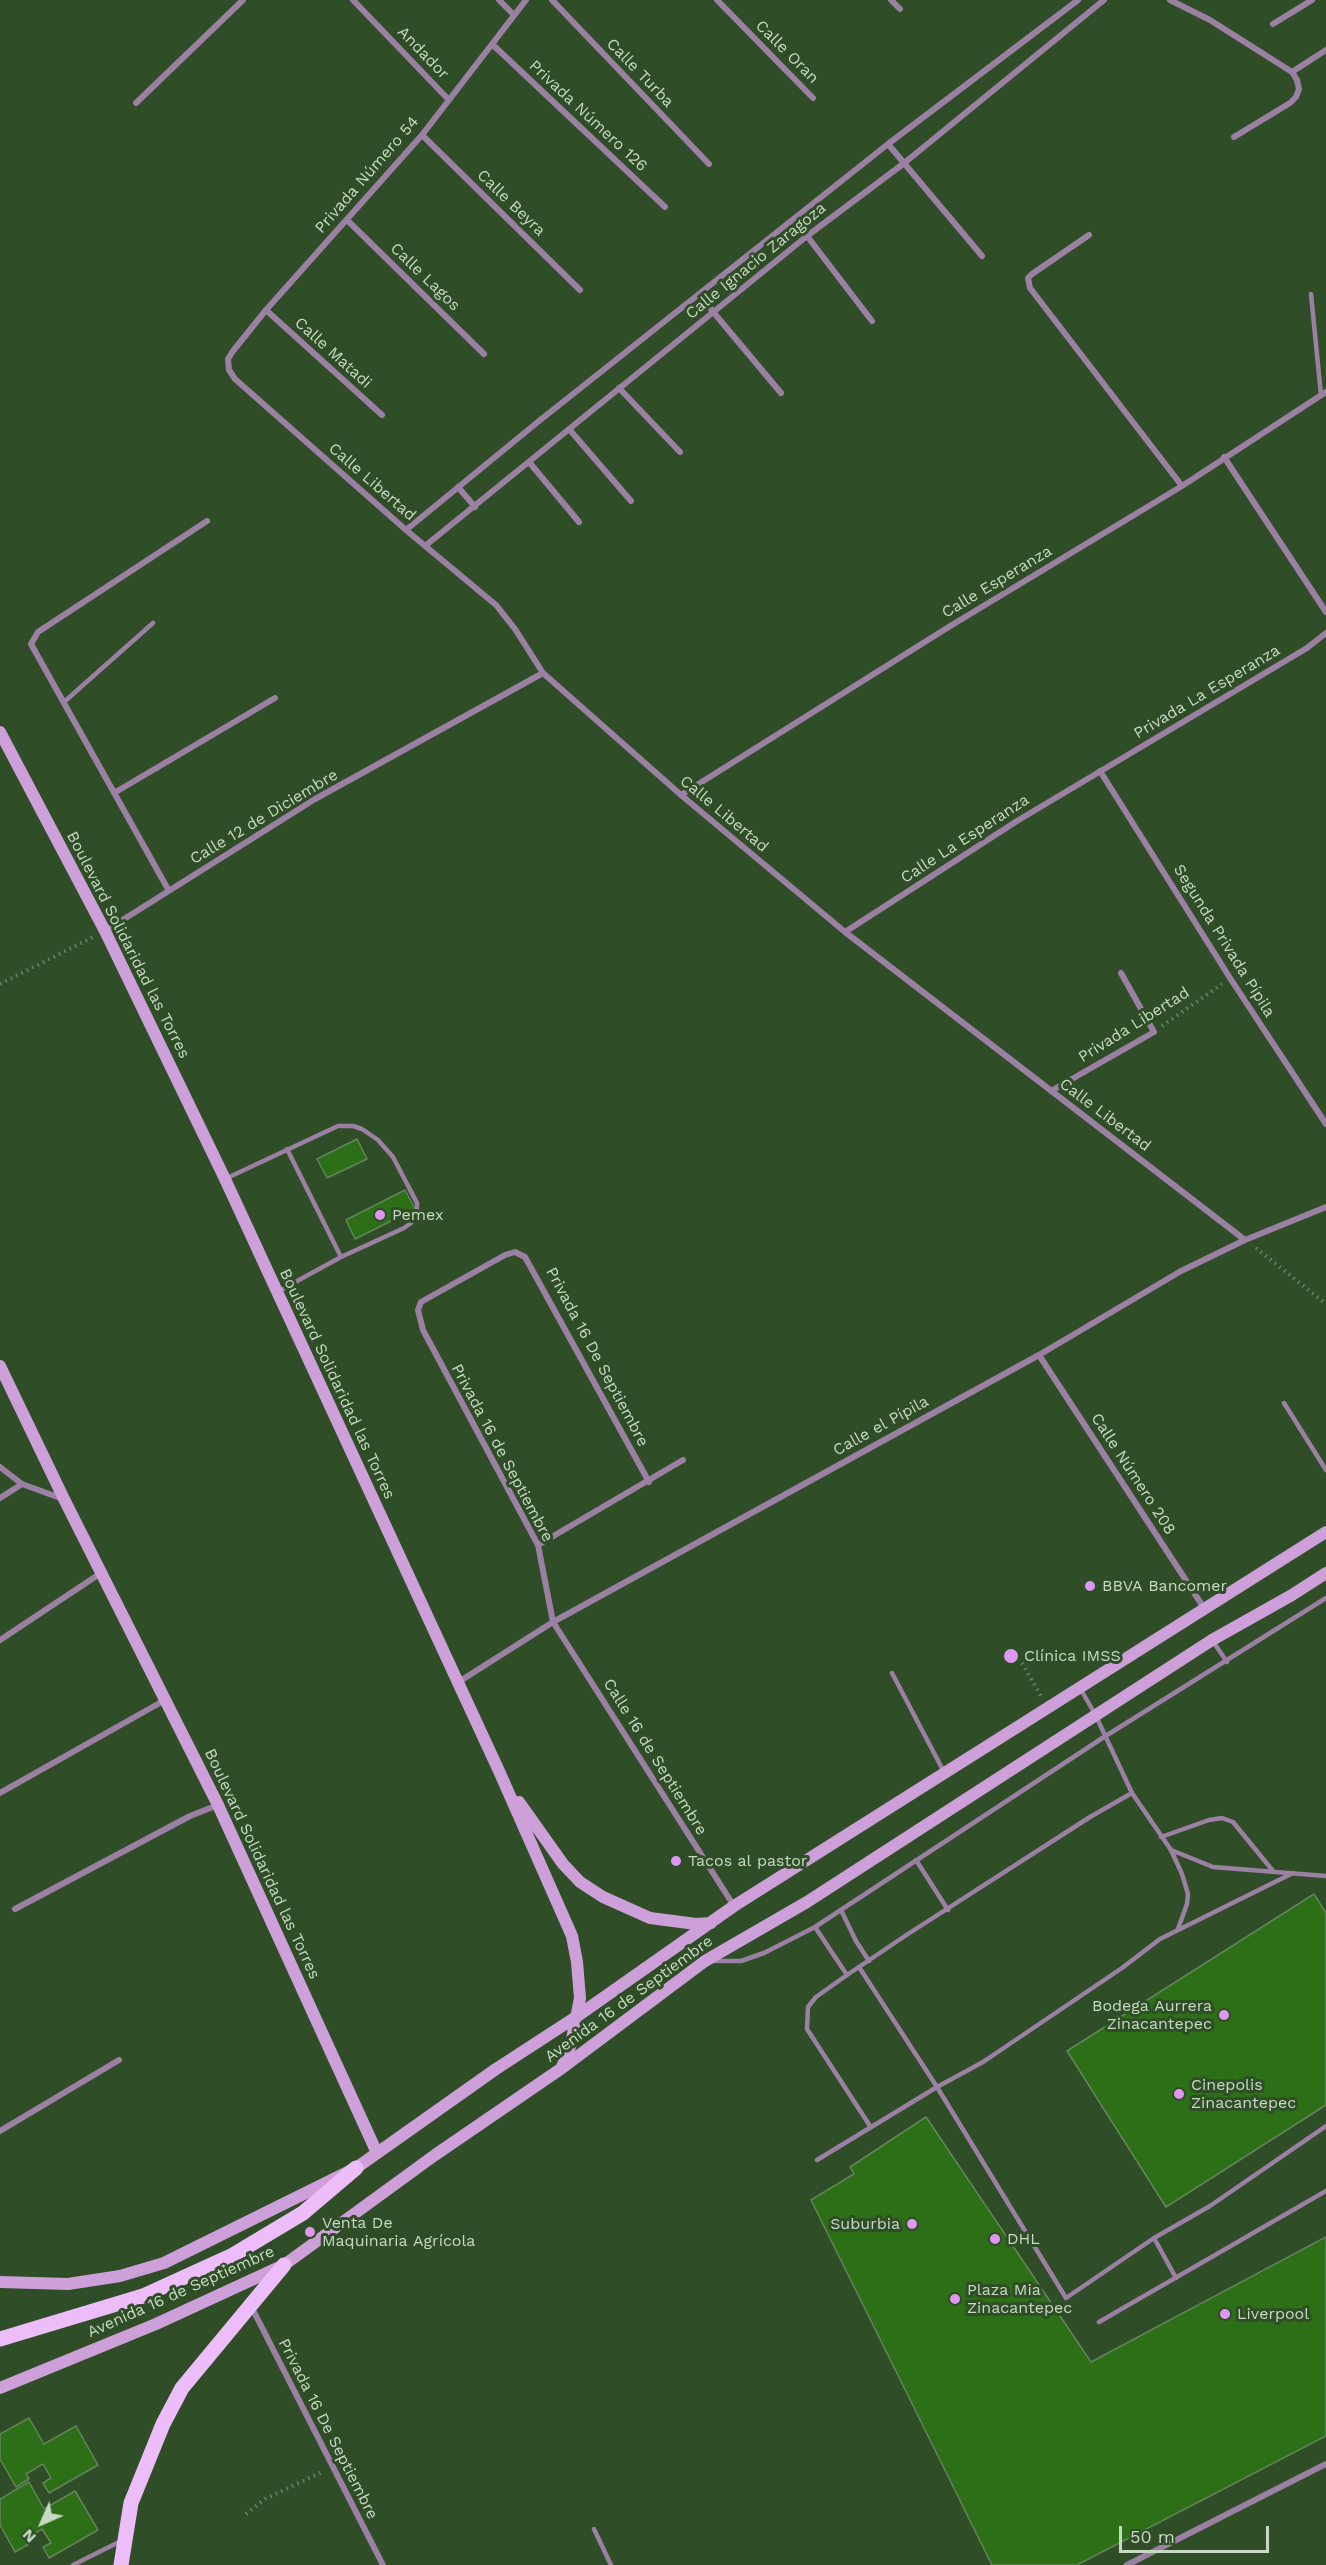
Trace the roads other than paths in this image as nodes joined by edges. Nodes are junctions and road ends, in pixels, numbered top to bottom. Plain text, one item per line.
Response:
1 (243, 0) edge
2 (353, 0) edge
3 (499, 0) edge
4 (526, 0) edge
5 (552, 0) edge
6 (717, 0) edge
7 (891, 0) edge
8 (1078, 0) edge
9 (1104, 0) edge
10 (1170, 0) edge
11 (1312, 0) edge
12 (900, 9) dead end
13 (514, 15) junction
14 (1273, 24) dead end
15 (492, 44) junction
16 (1326, 50) edge
17 (1292, 72) junction
18 (813, 98) dead end
19 (448, 99) junction
20 (136, 103) dead end
21 (422, 135) junction
22 (1234, 137) dead end
23 (888, 144) junction
24 (709, 164) dead end
25 (903, 164) junction
26 (665, 207) dead end
27 (347, 220) junction
28 (1089, 235) dead end
29 (807, 236) junction
30 (982, 256) dead end
31 (580, 290) dead end
32 (1311, 294) dead end
33 (699, 295) junction
34 (266, 310) junction
35 (713, 312) junction
36 (872, 321) dead end
37 (484, 354) dead end
38 (227, 365) joint
39 (620, 388) junction
40 (781, 393) dead end
41 (1324, 394) edge
42 (382, 415) dead end
43 (569, 429) junction
44 (680, 452) dead end
45 (1224, 457) junction
46 (529, 462) junction
47 (1182, 486) junction
48 (458, 487) junction
49 (631, 501) dead end
50 (476, 507) junction
51 (207, 521) dead end
52 (579, 522) dead end
53 (406, 530) junction
54 (425, 546) junction
55 (1326, 612) edge
56 (153, 623) dead end
57 (1326, 633) edge
58 (543, 673) junction
59 (275, 698) dead end
60 (64, 702) junction
61 (0, 732) edge
62 (1100, 771) junction
63 (114, 794) junction
64 (681, 795) junction
65 (168, 891) junction
66 (105, 931) junction
67 (845, 932) junction
68 (1121, 973) dead end
69 (1051, 1091) junction
70 (1326, 1125) edge
71 (287, 1149) junction
72 (225, 1179) junction
73 (1326, 1207) edge
74 (1245, 1240) junction
75 (341, 1257) junction
76 (277, 1293) junction
77 (421, 1302) joint
78 (1039, 1355) junction
79 (0, 1366) edge
80 (1284, 1403) dead end
81 (684, 1460) dead end
82 (0, 1467) edge
83 (1326, 1470) edge
84 (649, 1482) junction
85 (22, 1484) junction
86 (0, 1498) edge
87 (64, 1499) junction
88 (1326, 1532) edge
89 (538, 1545) junction
90 (102, 1573) junction
91 (1326, 1573) edge
92 (1325, 1600) edge
93 (1204, 1608) junction
94 (554, 1622) junction
95 (0, 1640) edge
96 (1212, 1640) junction
97 (1227, 1662) junction
98 (892, 1673) dead end
99 (457, 1683) junction
100 (1080, 1688) junction
101 (166, 1700) junction
102 (1095, 1714) junction
103 (1104, 1737) junction
104 (499, 1771) junction
105 (944, 1772) junction
106 (0, 1793) edge
107 (1131, 1793) junction
108 (218, 1804) junction
109 (1161, 1837) junction
110 (1171, 1851) junction
111 (916, 1860) junction
112 (1273, 1871) junction
113 (1293, 1873) junction
114 (1326, 1876) edge
115 (734, 1906) junction
116 (15, 1908) dead end
117 (841, 1910) junction
118 (948, 1910) junction
119 (712, 1923) junction
120 (815, 1927) junction
121 (1178, 1929) junction
122 (705, 1961) junction
123 (869, 1961) junction
124 (859, 1967) junction
125 (847, 1975) junction
126 (576, 2017) junction
127 (119, 2060) dead end
128 (562, 2068) junction
129 (937, 2087) junction
130 (870, 2126) junction
131 (1326, 2126) edge
132 (0, 2131) edge
133 (377, 2153) junction
134 (817, 2160) dead end
135 (356, 2168) junction
136 (1326, 2191) edge
137 (1154, 2238) junction
138 (284, 2265) junction
139 (1176, 2278) junction
140 (0, 2282) edge
141 (250, 2304) junction
142 (1099, 2322) dead end
143 (0, 2339) edge
144 (0, 2388) edge
145 (1326, 2464) edge
146 (594, 2529) dead end
147 (124, 2539) junction
148 (73, 2565) edge
149 (121, 2565) edge
150 (383, 2565) edge
151 (611, 2565) edge
152 (1127, 2565) edge

1 - 20 street
2 - 19 street, Andador
3 - 13 street
4 - 13 street, Privada Número 54
5 - 24 street, Calle Turba
6 - 18 street, Calle Oran
7 - 12 street
8 - 23 street, Calle Ignacio Zaragoza
9 - 25 street, Calle Ignacio Zaragoza
10 - 17 street
11 - 14 street
13 - 15 street, Privada Número 54
15 - 19 street, Privada Número 54
15 - 26 street, Privada Número 126
16 - 17 street
17 - 22 street
19 - 21 street, Privada Número 54
21 - 27 street, Privada Número 54
21 - 31 street, Calle Beyra
23 - 25 street
23 - 33 street, Calle Ignacio Zaragoza
25 - 29 street, Calle Ignacio Zaragoza
25 - 30 street
27 - 34 street, Privada Número 54
27 - 37 street, Calle Lagos
28 - 47 street
29 - 35 street, Calle Ignacio Zaragoza
29 - 36 street
32 - 41 lane
33 - 35 street
33 - 48 street, Calle Ignacio Zaragoza
34 - 38 street, Privada Número 54
34 - 42 street, Calle Matadi
35 - 39 street, Calle Ignacio Zaragoza
35 - 40 street
38 - 53 street, Calle Libertad
39 - 43 street, Calle Ignacio Zaragoza
39 - 44 street
41 - 45 street, Calle Esperanza
43 - 46 street, Calle Ignacio Zaragoza
43 - 49 street
45 - 47 street, Calle Esperanza
45 - 55 street
46 - 50 street, Calle Ignacio Zaragoza
46 - 52 street
47 - 64 street, Calle Esperanza
48 - 50 street
48 - 53 street, Calle Ignacio Zaragoza
50 - 54 street, Calle Ignacio Zaragoza
51 - 60 street
53 - 54 street, Calle Libertad
54 - 58 street, Calle Libertad
56 - 60 lane
57 - 62 street, Privada La Esperanza
58 - 64 street, Calle Libertad
58 - 65 street, Calle 12 de Diciembre
59 - 63 street
60 - 63 street
61 - 66 main road, Boulevard Solidaridad las Torres
62 - 67 street, Calle La Esperanza
62 - 70 street, Segunda Privada Pípila
63 - 65 street
64 - 67 street, Calle Libertad
65 - 66 street, Calle 12 de Diciembre
66 - 72 main road, Boulevard Solidaridad las Torres
67 - 69 street, Calle Libertad
68 - 69 street, Privada Libertad
69 - 74 street, Calle Libertad
71 - 72 lane
71 - 75 lane
71 - 75 lane
72 - 76 main road, Boulevard Solidaridad las Torres
73 - 74 street, Calle el Pípila
74 - 78 street, Calle el Pípila
75 - 76 lane
76 - 99 main road, Boulevard Solidaridad las Torres
77 - 84 street, Privada 16 De Septiembre
77 - 89 street, Privada 16 de Septiembre
78 - 93 street, Calle Número 208
78 - 94 street, Calle el Pípila
79 - 87 main road, Boulevard Solidaridad las Torres
80 - 83 lane
81 - 84 street
82 - 85 street
84 - 89 street
85 - 86 street
85 - 87 street
87 - 90 main road, Boulevard Solidaridad las Torres
88 - 93 main road, Avenida 16 de Septiembre
89 - 94 street, Privada 16 de Septiembre
90 - 95 street
90 - 101 main road, Boulevard Solidaridad las Torres
91 - 96 main road, Avenida 16 de Septiembre
92 - 97 lane
93 - 100 main road, Avenida 16 de Septiembre
94 - 99 street, Calle el Pípila
94 - 115 street, Calle 16 de Septiembre
96 - 97 lane
96 - 102 main road, Avenida 16 de Septiembre
97 - 103 lane
98 - 105 lane
99 - 104 main road, Boulevard Solidaridad las Torres
100 - 102 lane
100 - 105 main road, Avenida 16 de Septiembre
101 - 106 street
101 - 108 main road, Boulevard Solidaridad las Torres
102 - 103 lane
102 - 122 main road, Avenida 16 de Septiembre
103 - 107 lane
103 - 111 lane
104 - 119 main road
104 - 126 main road, Boulevard Solidaridad las Torres
105 - 115 main road, Avenida 16 de Septiembre
107 - 109 lane
107 - 118 lane
108 - 116 street
108 - 133 main road, Boulevard Solidaridad las Torres
109 - 110 lane
109 - 112 lane
110 - 112 lane
110 - 121 lane
111 - 117 lane
111 - 118 lane
112 - 113 lane
113 - 114 lane
113 - 121 lane
115 - 119 main road, Avenida 16 de Septiembre
117 - 120 lane
117 - 123 lane
118 - 123 lane
119 - 126 main road, Avenida 16 de Septiembre
120 - 122 lane
120 - 125 lane
121 - 129 lane
122 - 128 main road, Avenida 16 de Septiembre
123 - 124 lane
124 - 125 lane
124 - 129 lane
125 - 130 lane
126 - 128 main road, Boulevard Solidaridad las Torres
126 - 133 main road, Avenida 16 de Septiembre
127 - 132 street
128 - 138 main road, Avenida 16 de Septiembre
129 - 130 lane
129 - 137 lane
130 - 134 lane
131 - 137 lane
133 - 135 main road, Avenida 16 de Septiembre
135 - 140 main road, Avenida 16 de Septiembre
135 - 143 main road
136 - 139 lane
137 - 139 lane
138 - 141 main road
138 - 144 main road, Avenida 16 de Septiembre
139 - 142 lane
141 - 147 main road
141 - 150 street, Privada 16 De Septiembre
145 - 152 street
146 - 151 lane
147 - 148 lane
147 - 149 main road

